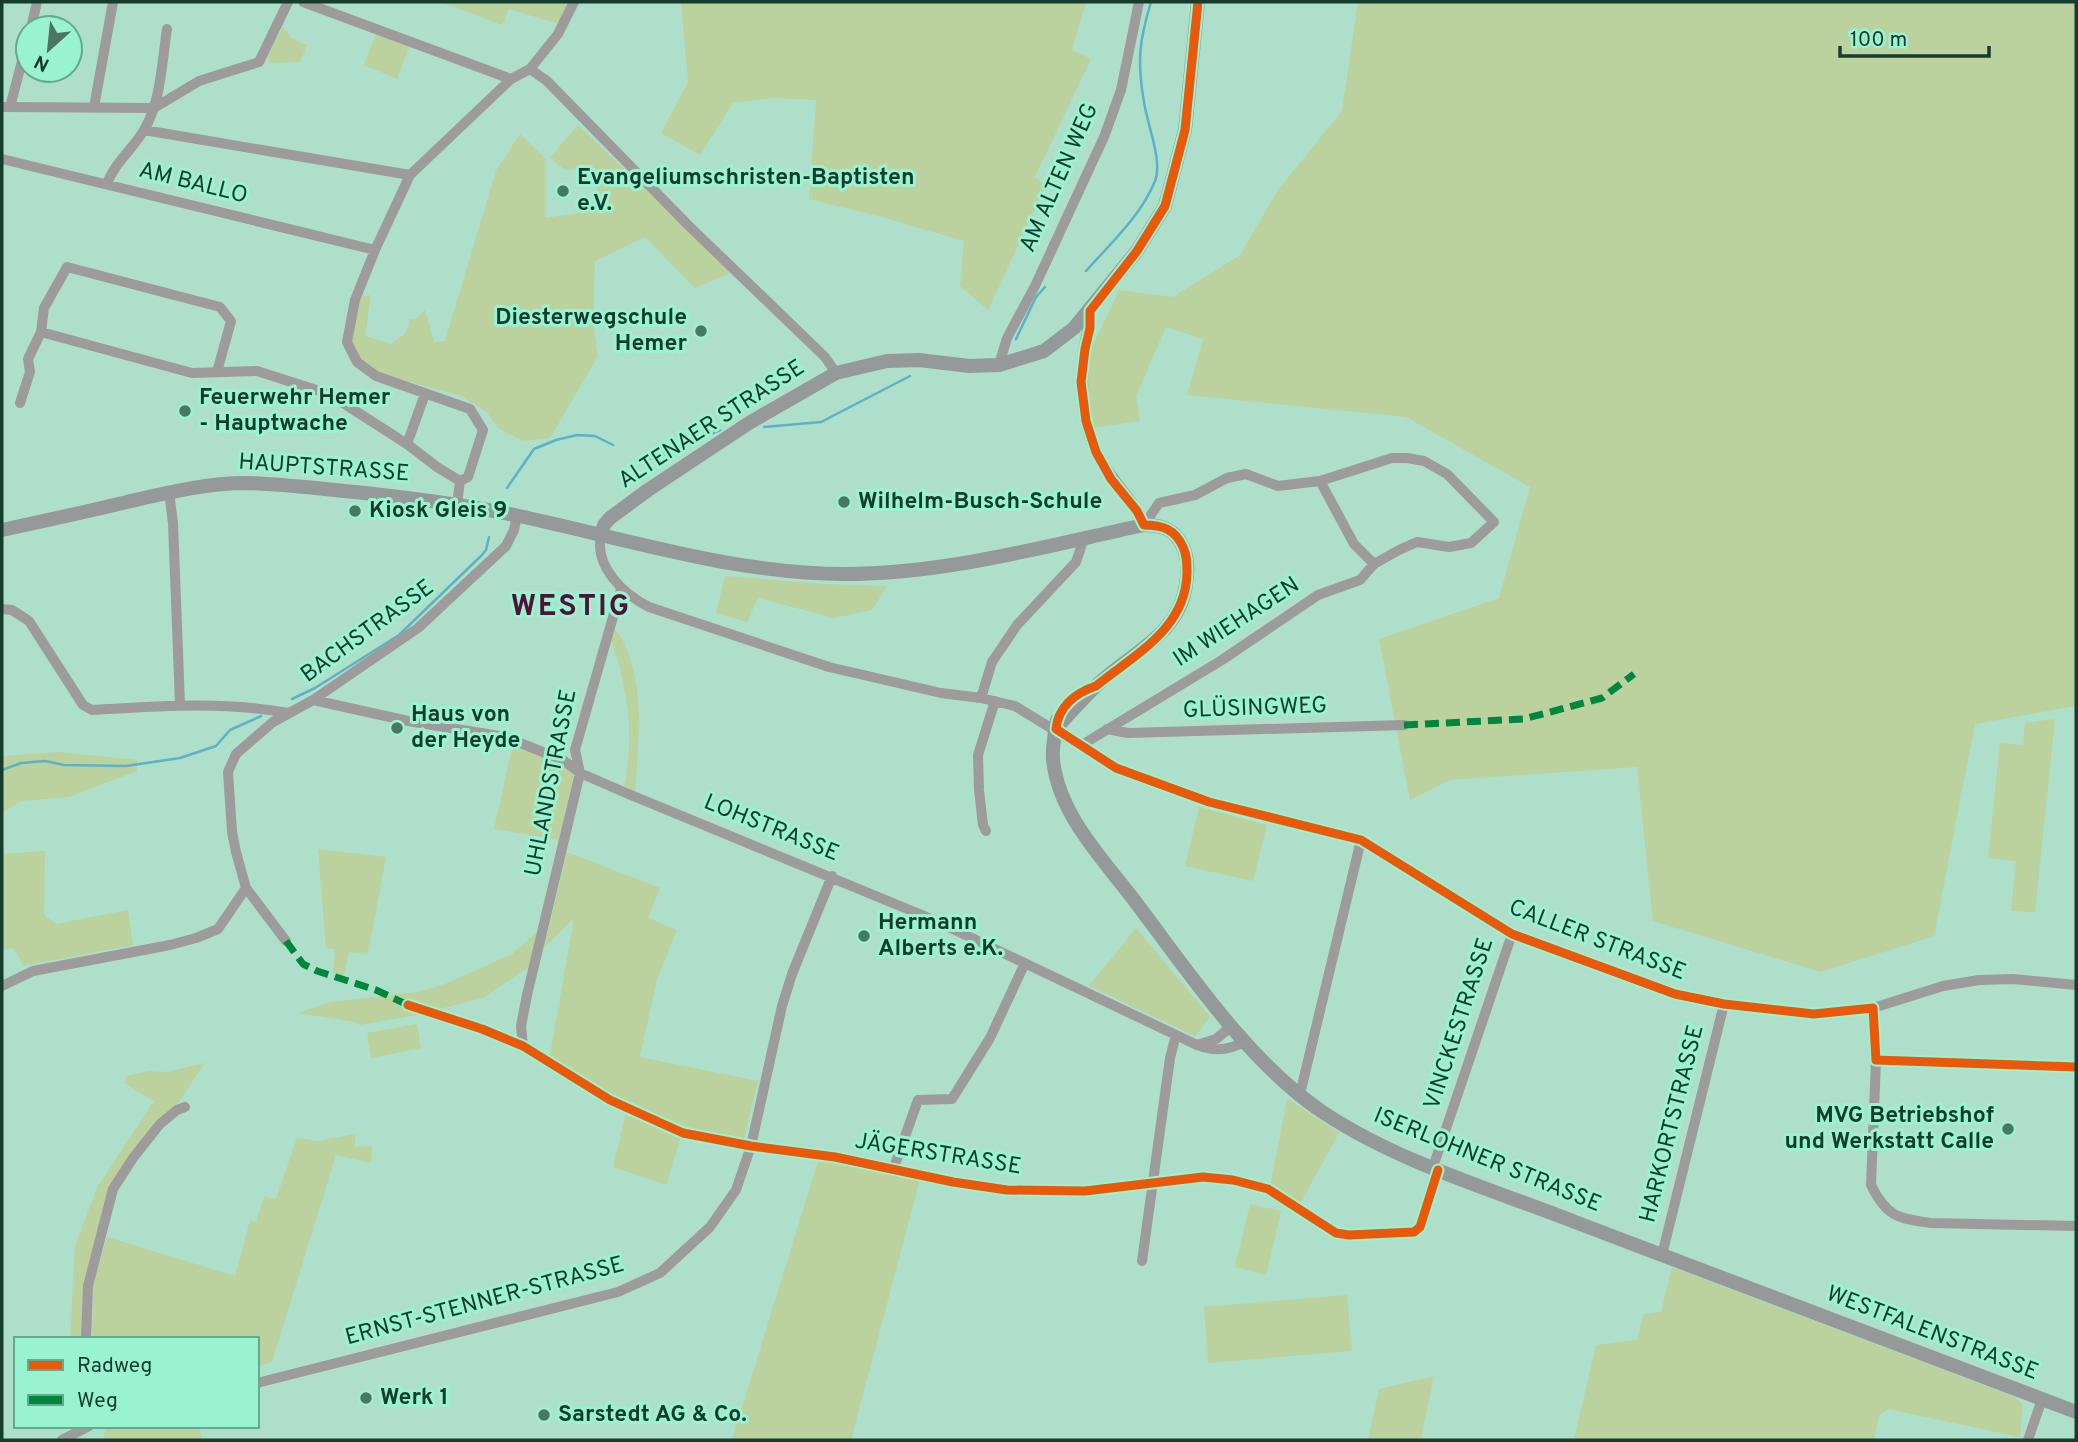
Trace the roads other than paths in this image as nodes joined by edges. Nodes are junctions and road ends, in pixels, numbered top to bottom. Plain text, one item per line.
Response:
1 (113, 2) edge
2 (288, 2) edge
3 (303, 2) edge
4 (574, 2) edge
5 (1139, 2) edge
6 (1198, 2) edge
7 (167, 29) dead end
8 (530, 69) junction
9 (510, 79) junction
10 (14, 82) edge
11 (6, 107) edge
12 (94, 107) junction
13 (154, 108) junction
14 (144, 130) junction
15 (2, 159) edge
16 (410, 175) junction
17 (107, 184) junction
18 (375, 250) junction
19 (1090, 311) junction
20 (41, 332) junction
21 (999, 365) junction
22 (218, 372) junction
23 (836, 373) junction
24 (425, 394) junction
25 (20, 403) dead end
26 (407, 444) junction
27 (460, 481) junction
28 (1320, 481) junction
29 (169, 492) junction
30 (457, 505) junction
31 (517, 516) junction
32 (1144, 525) junction
33 (2, 530) edge
34 (601, 535) junction
35 (1084, 538) junction
36 (1374, 564) junction
37 (621, 589) junction
38 (2, 609) edge
39 (981, 698) junction
40 (313, 700) junction
41 (995, 701) junction
42 (180, 704) junction
43 (289, 713) junction
44 (1404, 725) dead end
45 (1056, 729) junction
46 (1107, 729) junction
47 (1080, 746) junction
48 (580, 773) junction
49 (986, 831) dead end
50 (1361, 840) junction
51 (832, 876) junction
52 (246, 888) junction
53 (1512, 933) junction
54 (286, 941) dead end
55 (1025, 963) junction
56 (2076, 985) edge
57 (2, 986) edge
58 (408, 1004) dead end
59 (1724, 1004) junction
60 (1873, 1008) junction
61 (1232, 1026) junction
62 (1176, 1035) junction
63 (1245, 1041) junction
64 (1197, 1045) junction
65 (523, 1046) junction
66 (1877, 1060) junction
67 (2076, 1067) edge
68 (1300, 1094) junction
69 (185, 1107) dead end
70 (751, 1146) junction
71 (1436, 1169) junction
72 (892, 1170) junction
73 (1153, 1184) junction
74 (2076, 1226) edge
75 (1662, 1255) junction
76 (1142, 1261) dead end
77 (1771, 1298) joint
78 (86, 1337) edge
79 (259, 1382) edge
80 (2042, 1399) junction
81 (2076, 1412) edge
82 (85, 1428) edge
83 (62, 1440) edge
84 (2028, 1440) edge

1 - 12 street
2 - 13 street
3 - 9 street
4 - 8 street
5 - 21 street, AM ALTEN WEG
6 - 19 main road, ALTENAER STRASSE
7 - 13 street
8 - 9 street
8 - 23 street
9 - 16 street
10 - 11 street
11 - 12 street
12 - 13 street
13 - 14 street
14 - 16 street
14 - 17 street
15 - 17 street, AM BALLO
16 - 18 street
17 - 18 street, AM BALLO
18 - 24 street
19 - 21 main road, ALTENAER STRASSE
19 - 32 street
20 - 22 street
20 - 22 street
20 - 25 street
21 - 23 main road, ALTENAER STRASSE
22 - 26 street
23 - 34 main road, ALTENAER STRASSE
24 - 26 street
24 - 27 street
26 - 27 street
27 - 30 street
28 - 32 street
28 - 36 street
28 - 36 street, IM WIEHAGEN
29 - 30 main road, HAUPTSTRASSE
29 - 33 main road, HAUPTSTRASSE
29 - 42 street
30 - 31 main road, HAUPTSTRASSE
31 - 34 main road, HAUPTSTRASSE
31 - 40 street, BACHSTRASSE
32 - 35 main road
32 - 45 main road
34 - 35 main road
34 - 37 street
35 - 39 street
36 - 46 street, IM WIEHAGEN
37 - 39 street, CALLER STRASSE
37 - 48 street, UHLANDSTRASSE
38 - 42 street
39 - 41 street, CALLER STRASSE
40 - 43 street, BACHSTRASSE
40 - 48 street, LOHSTRASSE
41 - 45 street, CALLER STRASSE
41 - 49 street
42 - 43 street
43 - 52 street, BACHSTRASSE
44 - 46 street, GLÜSINGWEG
45 - 47 street, CALLER STRASSE
45 - 61 main road, ISERLOHNER STRASSE
46 - 47 street, IM WIEHAGEN
47 - 50 street, CALLER STRASSE
48 - 51 street, LOHSTRASSE
48 - 65 street, UHLANDSTRASSE
50 - 53 street, CALLER STRASSE
50 - 68 street
51 - 55 street, LOHSTRASSE
51 - 70 street, ERNST-STENNER-STRASSE
52 - 54 street
52 - 57 street
53 - 59 street, CALLER STRASSE
53 - 71 street, VINCKESTRASSE
55 - 62 street, LOHSTRASSE
55 - 72 street
56 - 60 street, CALLER STRASSE
58 - 65 street, JÄGERSTRASSE
59 - 60 street, CALLER STRASSE
59 - 75 street, HARKORTSTRASSE
60 - 66 street
61 - 63 main road, ISERLOHNER STRASSE
61 - 64 street
62 - 64 street, LOHSTRASSE
62 - 73 street
63 - 64 street, LOHSTRASSE
63 - 68 main road, ISERLOHNER STRASSE
65 - 70 street, JÄGERSTRASSE
66 - 67 street
66 - 74 street
68 - 71 main road, ISERLOHNER STRASSE
69 - 78 street
70 - 72 street, JÄGERSTRASSE
70 - 79 street, ERNST-STENNER-STRASSE
71 - 73 street, JÄGERSTRASSE
71 - 75 main road, ISERLOHNER STRASSE
72 - 73 street, JÄGERSTRASSE
73 - 76 street
75 - 77 main road, ISERLOHNER STRASSE
77 - 80 main road, WESTFALENSTRASSE
80 - 81 main road, WESTFALENSTRASSE
80 - 84 street
82 - 83 street

